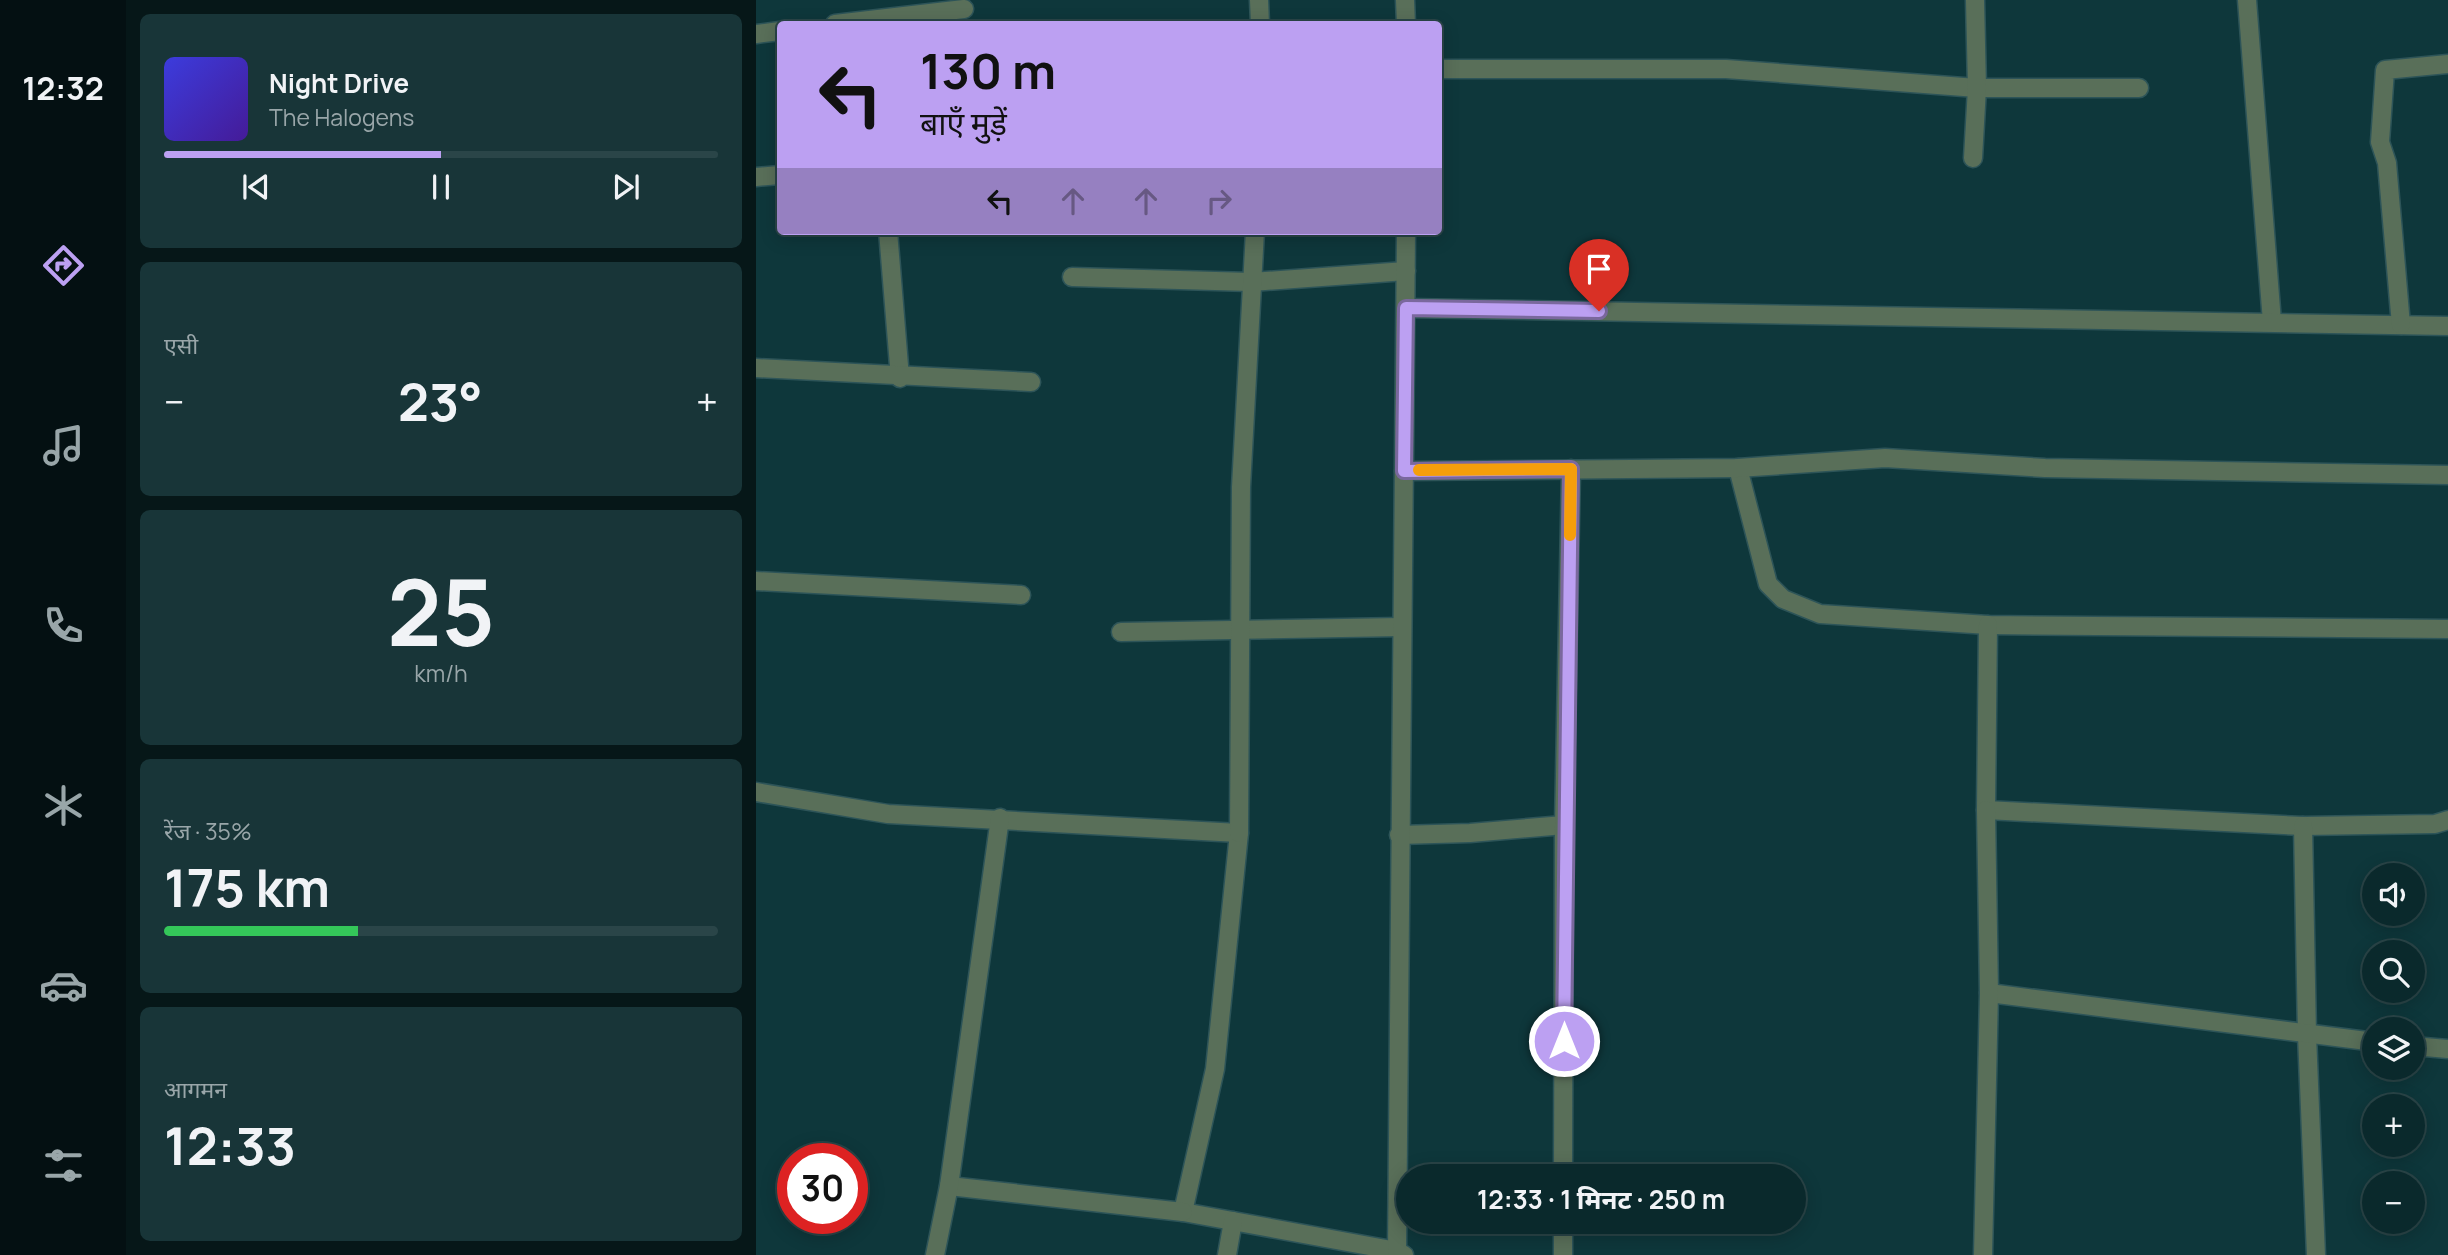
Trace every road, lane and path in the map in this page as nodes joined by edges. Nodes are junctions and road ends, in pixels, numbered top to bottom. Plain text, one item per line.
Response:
1 (1259, 0) edge
2 (1405, 0) edge
3 (1975, 0) edge
4 (2247, 0) edge
5 (964, 9) dead end
6 (861, 21) edge
7 (1260, 21) edge
8 (1406, 21) edge
9 (777, 31) edge
10 (756, 34) edge
11 (2448, 64) edge
12 (1442, 69) edge
13 (1977, 88) junction
14 (2139, 88) dead end
15 (1973, 158) dead end
16 (777, 175) edge
17 (756, 177) edge
18 (888, 235) edge
19 (1255, 235) edge
20 (1406, 235) edge
21 (1406, 271) junction
22 (1072, 277) dead end
23 (1251, 282) junction
24 (1406, 308) junction
25 (2272, 322) junction
26 (2402, 325) junction
27 (2448, 326) edge
28 (756, 368) edge
29 (900, 377) junction
30 (1031, 382) dead end
31 (1738, 468) junction
32 (1571, 469) junction
33 (1404, 471) junction
34 (2448, 474) edge
35 (756, 581) edge
36 (1021, 595) dead end
37 (1988, 625) junction
38 (1401, 627) junction
39 (2448, 629) edge
40 (1240, 630) junction
41 (1121, 632) dead end
42 (756, 792) edge
43 (1986, 810) junction
44 (1000, 818) junction
45 (2448, 820) edge
46 (1564, 825) junction
47 (2304, 826) junction
48 (1238, 833) junction
49 (1399, 835) junction
50 (1989, 993) junction
51 (2306, 1035) junction
52 (2362, 1041) edge
53 (2425, 1047) edge
54 (2448, 1049) edge
55 (1563, 1164) edge
56 (949, 1186) junction
57 (1183, 1212) junction
58 (1233, 1221) junction
59 (1563, 1234) edge
60 (1400, 1253) edge
61 (935, 1255) edge
62 (1227, 1255) edge
63 (1563, 1255) edge
64 (1983, 1255) edge
65 (2316, 1255) edge

1 - 7 street
2 - 8 street
3 - 13 street
4 - 25 street
5 - 6 street
9 - 10 street
11 - 26 street
12 - 13 street
13 - 14 street
13 - 15 street
16 - 17 street
18 - 29 street
19 - 23 street
20 - 21 street
21 - 23 street
21 - 24 street
22 - 23 street
23 - 40 street
24 - 25 street
24 - 33 street
25 - 26 street
26 - 27 street
28 - 29 street
29 - 30 street
31 - 32 street
31 - 34 street
31 - 37 street
32 - 33 street
32 - 46 street
33 - 38 street
35 - 36 street
37 - 39 street
37 - 43 street
38 - 40 street
38 - 49 street
40 - 41 street
40 - 48 street
42 - 44 street
43 - 47 street
43 - 50 street
44 - 48 street
44 - 56 street
45 - 47 street
46 - 49 street
46 - 55 street
47 - 51 street
48 - 57 street
49 - 60 street
50 - 51 street
50 - 64 street
51 - 52 street
51 - 65 street
53 - 54 street
56 - 57 street
56 - 61 street
57 - 58 street
58 - 60 street
58 - 62 street
59 - 63 street

